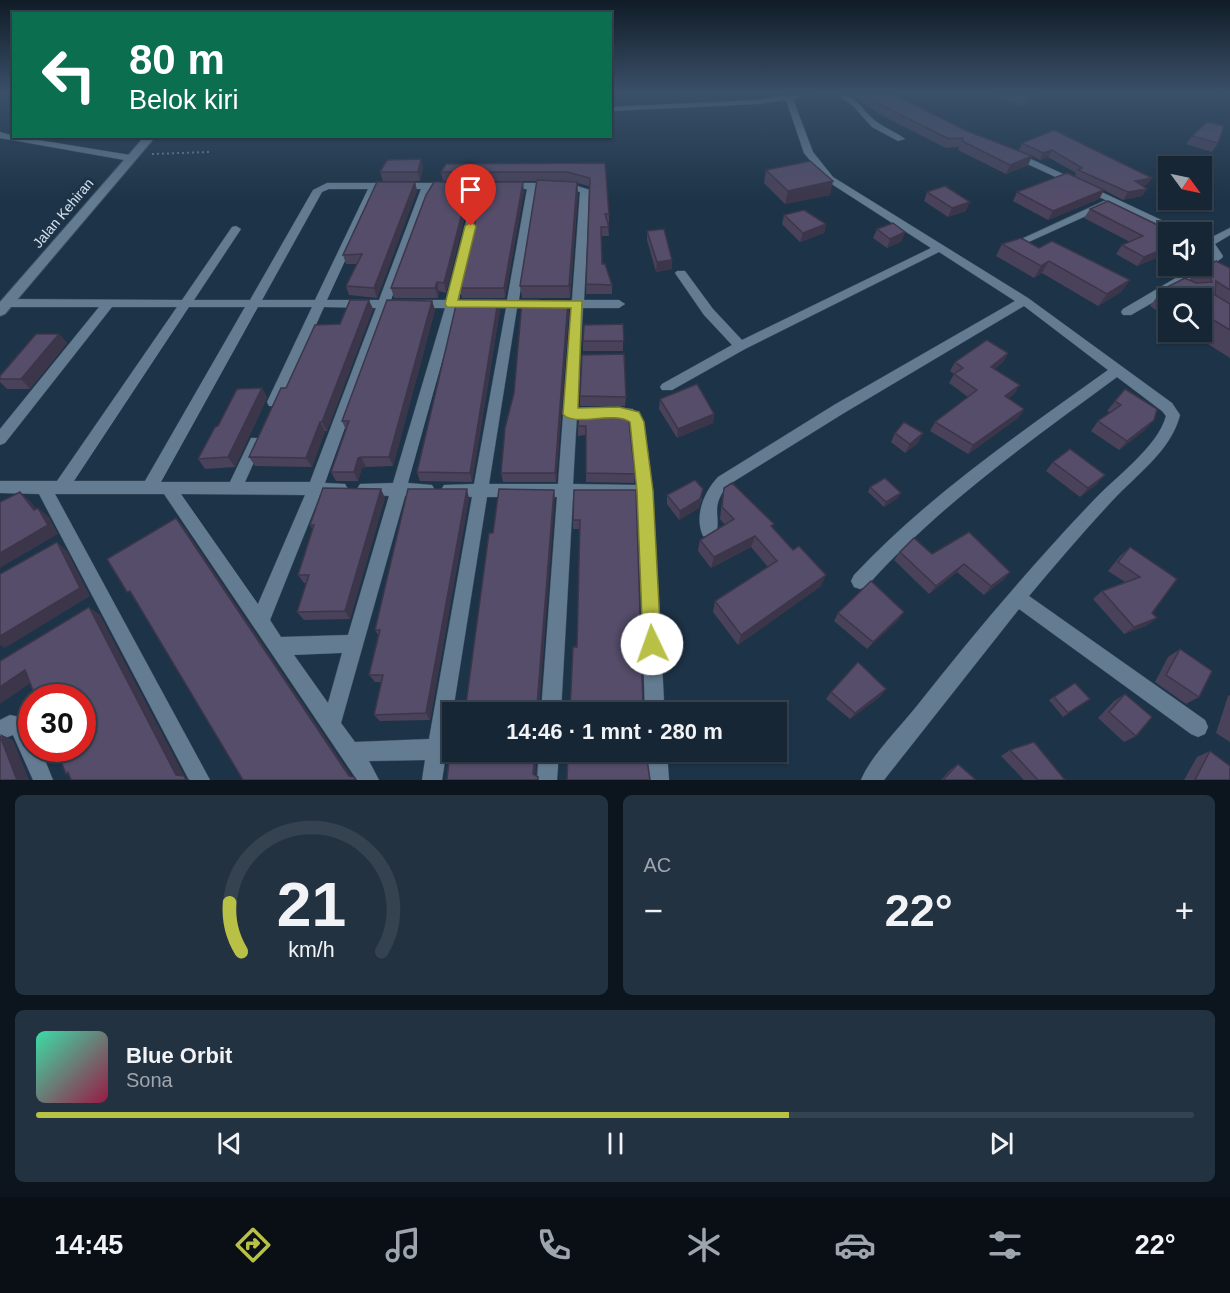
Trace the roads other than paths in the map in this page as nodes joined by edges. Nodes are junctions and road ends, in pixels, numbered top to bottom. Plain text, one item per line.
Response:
1 (800, 128) edge
2 (882, 128) edge
3 (17, 138) edge
4 (148, 138) edge
5 (901, 139) dead end
6 (1004, 150) edge
7 (130, 158) junction
8 (374, 186) junction
9 (427, 186) junction
10 (480, 186) junction
11 (532, 186) junction
12 (1111, 200) junction
13 (1160, 222) edge
14 (236, 229) dead end
15 (1230, 231) edge
16 (1212, 239) edge
17 (1212, 247) edge
18 (939, 248) junction
19 (1004, 249) edge
20 (1212, 260) edge
21 (681, 273) dead end
22 (1188, 276) edge
23 (1171, 287) joint
24 (1024, 301) junction
25 (109, 303) junction
26 (186, 304) junction
27 (255, 304) junction
28 (320, 304) junction
29 (385, 304) junction
30 (452, 304) junction
31 (514, 304) junction
32 (577, 304) junction
33 (619, 304) dead end
34 (3, 307) edge
35 (1126, 312) dead end
36 (741, 346) junction
37 (1117, 370) junction
38 (667, 387) dead end
39 (269, 412) edge
40 (570, 414) junction
41 (259, 434) edge
42 (0, 439) edge
43 (46, 488) junction
44 (149, 488) junction
45 (169, 489) junction
46 (234, 489) junction
47 (315, 489) junction
48 (400, 490) junction
49 (483, 490) junction
50 (565, 490) junction
51 (645, 491) junction
52 (4, 494) edge
53 (709, 531) edge
54 (860, 581) dead end
55 (1018, 598) junction
56 (104, 600) junction
57 (85, 612) edge
58 (260, 622) junction
59 (354, 645) junction
60 (277, 646) junction
61 (552, 702) edge
62 (655, 702) edge
63 (331, 725) junction
64 (1198, 727) dead end
65 (0, 730) edge
66 (438, 749) junction
67 (350, 752) junction
68 (548, 762) edge
69 (658, 762) edge
70 (43, 780) edge
71 (200, 780) edge
72 (369, 780) edge
73 (432, 780) edge
74 (547, 780) edge
75 (659, 780) edge
76 (871, 780) edge

1 - 18 street
2 - 5 street
3 - 7 street
4 - 7 street, Jalan Kehiran
6 - 12 street
7 - 34 street, Jalan Kehiran
8 - 9 street
8 - 27 street
8 - 28 street
9 - 10 street
9 - 29 street
10 - 11 street
10 - 30 street
11 - 31 street
11 - 32 street
12 - 13 street
12 - 19 street
14 - 26 street
15 - 16 street
17 - 20 street
18 - 24 street
18 - 36 street
21 - 36 street
22 - 23 street
23 - 35 street
24 - 37 street
24 - 53 street
25 - 26 street
25 - 34 street
25 - 42 street
26 - 27 street
26 - 43 street
27 - 28 street
27 - 44 street
28 - 29 street
28 - 39 street
29 - 30 street
29 - 47 street
30 - 31 street
30 - 48 street
31 - 32 street
31 - 49 street
32 - 33 street
32 - 40 street
36 - 38 street
37 - 54 street
37 - 55 street
40 - 50 street
40 - 51 street
41 - 46 street
43 - 44 street
43 - 52 street
43 - 56 street
44 - 45 street
45 - 46 street
45 - 58 street
46 - 47 street
47 - 48 street
47 - 58 street
48 - 49 street
48 - 59 street
49 - 50 street
49 - 66 street
50 - 51 street
50 - 61 street
51 - 62 street
55 - 64 street
55 - 76 street
56 - 57 street
56 - 71 street
58 - 60 street
59 - 60 street
59 - 63 street
60 - 63 street
63 - 67 street
65 - 70 street
66 - 67 street
66 - 73 street
67 - 72 street
68 - 74 street
69 - 75 street

